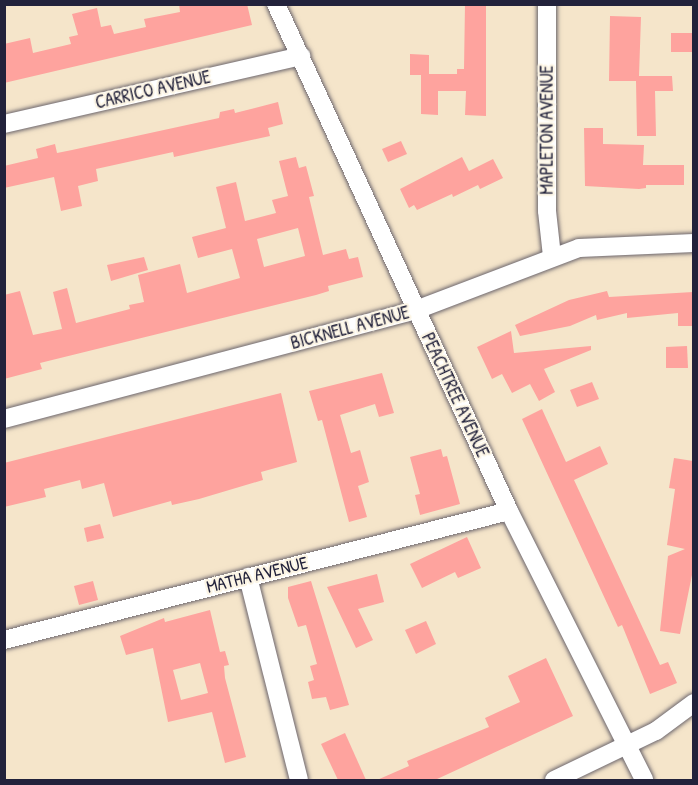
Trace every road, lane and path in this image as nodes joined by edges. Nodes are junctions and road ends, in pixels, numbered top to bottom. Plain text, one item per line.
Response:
1 (276, 4) edge
2 (547, 4) edge
3 (301, 56) junction
4 (4, 124) edge
5 (693, 243) edge
6 (552, 256) junction
7 (416, 310) junction
8 (4, 420) edge
9 (509, 511) junction
10 (248, 577) junction
11 (4, 640) edge
12 (693, 703) edge
13 (628, 745) junction
14 (298, 780) edge
15 (554, 780) edge
16 (644, 780) edge

1 - 3 street, PEACHTREE AVENUE
2 - 6 street, MAPLETON AVENUE
3 - 4 street, CARRICO AVENUE
3 - 7 street, PEACHTREE AVENUE
5 - 6 street, BICKNELL AVENUE
6 - 7 street, BICKNELL AVENUE
7 - 8 street, BICKNELL AVENUE
7 - 9 street, PEACHTREE AVENUE
9 - 10 street, MATHA AVENUE
9 - 13 street, PEACHTREE AVENUE
10 - 11 street, MATHA AVENUE
10 - 14 street
12 - 13 street
13 - 15 street
13 - 16 street, PEACHTREE AVENUE

